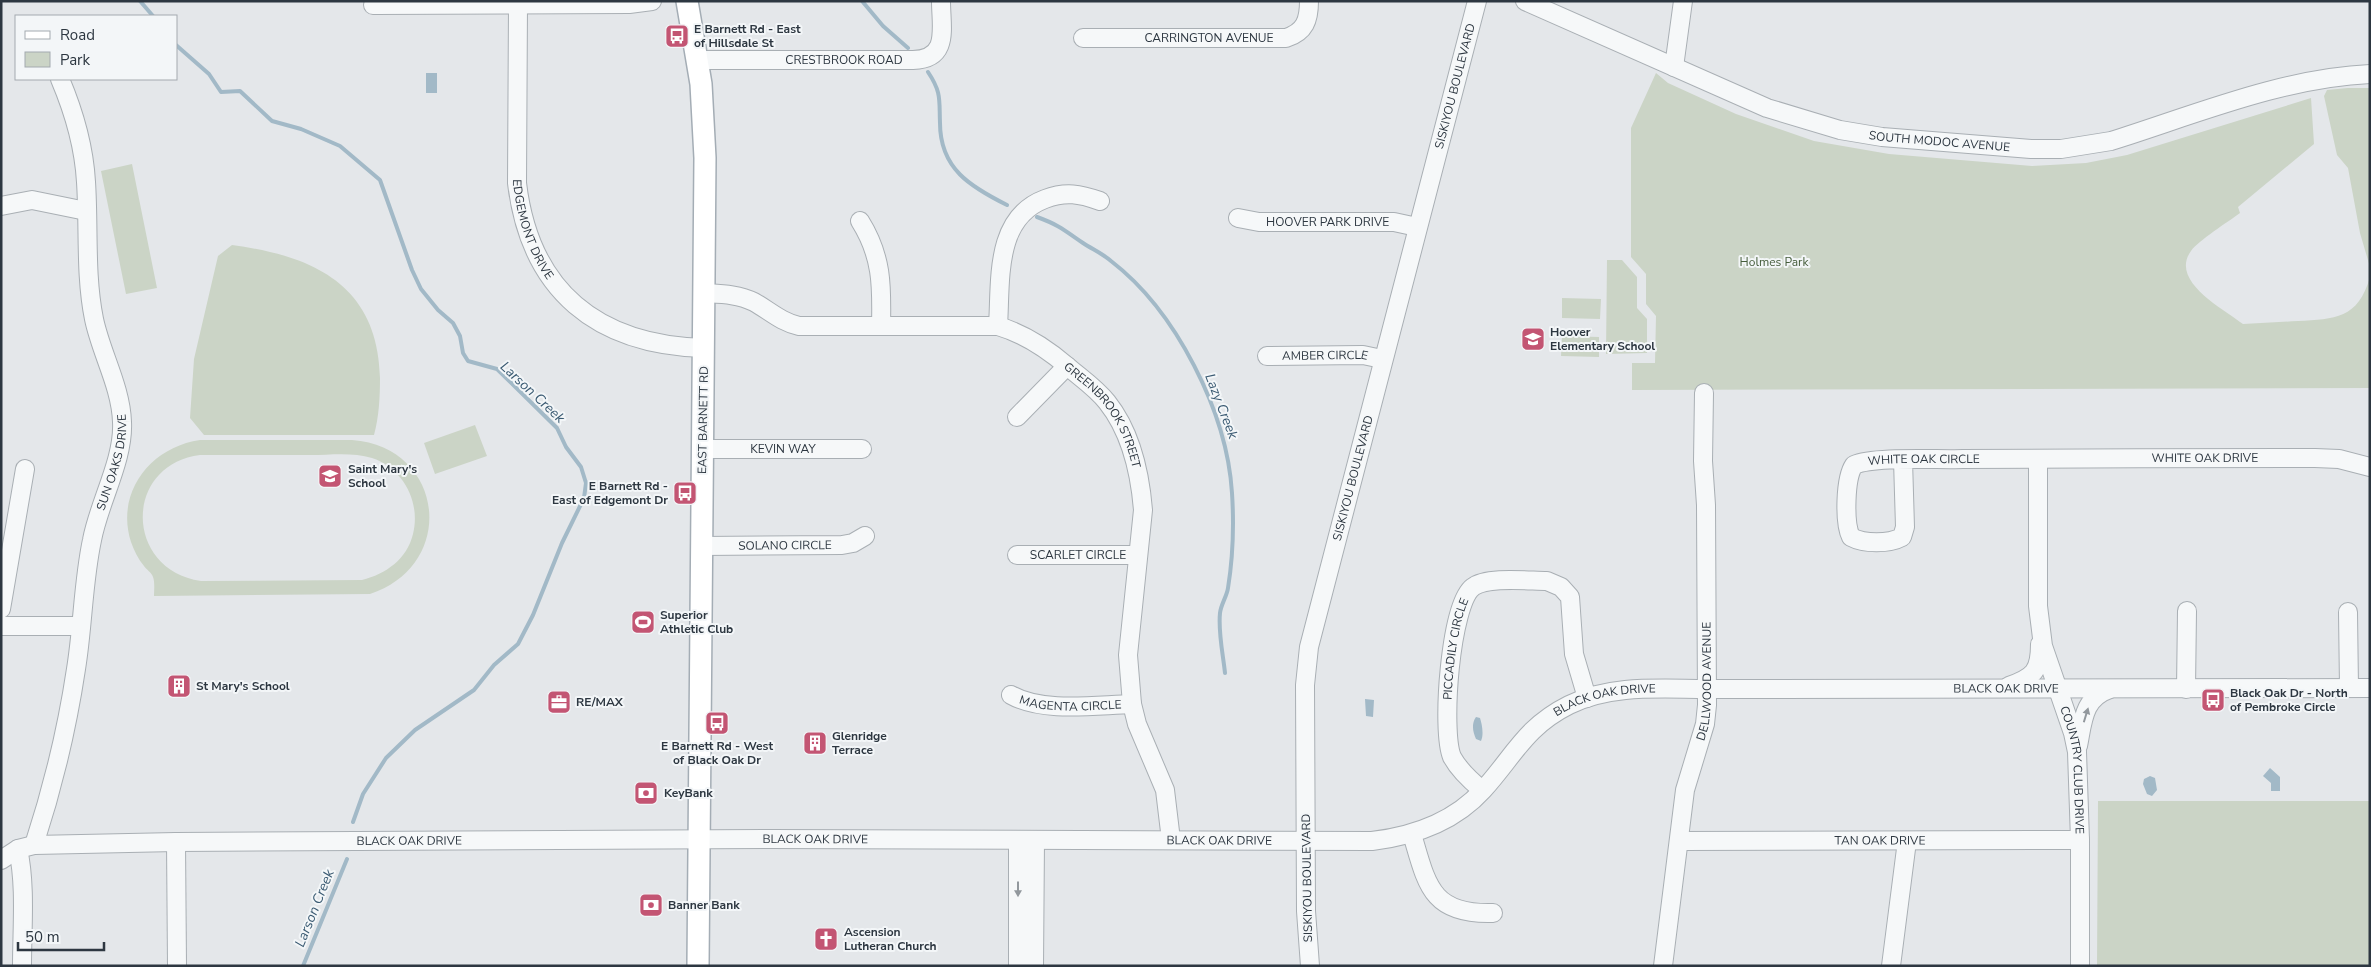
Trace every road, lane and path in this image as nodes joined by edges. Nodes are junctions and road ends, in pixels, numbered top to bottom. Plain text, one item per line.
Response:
1 (652, 1) edge
2 (687, 1) edge
3 (941, 1) edge
4 (1309, 1) edge
5 (1476, 1) edge
6 (1525, 1) edge
7 (1683, 1) edge
8 (374, 4) dead end
9 (518, 4) junction
10 (1084, 38) dead end
11 (698, 60) junction
12 (1674, 67) junction
13 (2370, 74) edge
14 (60, 80) edge
15 (1100, 201) dead end
16 (1, 206) edge
17 (86, 211) junction
18 (1238, 218) dead end
19 (860, 221) dead end
20 (1418, 227) junction
21 (704, 293) junction
22 (881, 326) junction
23 (998, 326) junction
24 (704, 348) junction
25 (1267, 356) dead end
26 (1382, 360) junction
27 (1067, 366) junction
28 (1704, 393) dead end
29 (1017, 417) dead end
30 (704, 449) junction
31 (862, 449) dead end
32 (2038, 459) junction
33 (1903, 460) junction
34 (2370, 467) edge
35 (25, 469) dead end
36 (865, 536) dead end
37 (701, 546) junction
38 (1017, 555) dead end
39 (1138, 555) junction
40 (1, 609) edge
41 (2187, 611) dead end
42 (2348, 612) dead end
43 (1, 626) edge
44 (81, 626) junction
45 (2040, 626) junction
46 (2349, 688) junction
47 (2370, 688) edge
48 (1707, 689) junction
49 (1998, 689) junction
50 (2058, 689) junction
51 (2110, 689) junction
52 (2186, 689) junction
53 (1011, 696) dead end
54 (1587, 698) junction
55 (1132, 704) junction
56 (2077, 752) junction
57 (1482, 790) junction
58 (1412, 834) junction
59 (698, 840) junction
60 (1027, 840) junction
61 (1171, 840) junction
62 (1306, 840) junction
63 (2080, 840) junction
64 (1680, 841) junction
65 (1907, 841) junction
66 (176, 842) junction
67 (26, 847) junction
68 (1, 860) edge
69 (1494, 913) dead end
70 (22, 966) edge
71 (177, 966) edge
72 (698, 966) edge
73 (1018, 966) edge
74 (1034, 966) edge
75 (1310, 966) edge
76 (1663, 966) edge
77 (1891, 966) edge
78 (2080, 966) edge

1 - 9 street
2 - 11 main road, EAST BARNETT RD
3 - 11 street, CRESTBROOK ROAD
4 - 10 street, CARRINGTON AVENUE
5 - 20 street, SISKIYOU BOULEVARD
6 - 12 street, SOUTH MODOC AVENUE
7 - 12 street
8 - 9 street
9 - 24 street, EDGEMONT DRIVE
11 - 21 main road, EAST BARNETT RD
12 - 13 street, SOUTH MODOC AVENUE
14 - 17 street, SUN OAKS DRIVE
15 - 23 street
16 - 17 street
17 - 44 street, SUN OAKS DRIVE
18 - 20 street, HOOVER PARK DRIVE
19 - 22 street
20 - 26 street, SISKIYOU BOULEVARD
21 - 22 street, GREENBROOK STREET
21 - 24 main road, EAST BARNETT RD
22 - 23 street, GREENBROOK STREET
23 - 27 street, GREENBROOK STREET
24 - 30 main road, EAST BARNETT RD
25 - 26 street, AMBER CIRCLE
26 - 62 street, SISKIYOU BOULEVARD
27 - 29 street
27 - 39 street, GREENBROOK STREET
28 - 48 street, DELLWOOD AVENUE
30 - 31 street, KEVIN WAY
30 - 37 main road, EAST BARNETT RD
32 - 33 street, WHITE OAK CIRCLE
32 - 34 street, WHITE OAK DRIVE
32 - 45 street, COUNTRY CLUB DRIVE
33 - 33 street, WHITE OAK CIRCLE
35 - 40 street
36 - 37 street, SOLANO CIRCLE
37 - 59 main road, EAST BARNETT RD
38 - 39 street, SCARLET CIRCLE
39 - 55 street, GREENBROOK STREET
41 - 52 street
42 - 46 street
43 - 44 street
44 - 67 street, SUN OAKS DRIVE
45 - 49 street
45 - 50 street, COUNTRY CLUB DRIVE
46 - 47 street, BLACK OAK DRIVE
46 - 52 street, BLACK OAK DRIVE
48 - 49 street, BLACK OAK DRIVE
48 - 54 street, BLACK OAK DRIVE
48 - 64 street, DELLWOOD AVENUE
49 - 50 street, BLACK OAK DRIVE
50 - 51 street, BLACK OAK DRIVE
50 - 56 street, COUNTRY CLUB DRIVE
51 - 52 street, BLACK OAK DRIVE
56 -> 51 street
53 - 55 street, MAGENTA CIRCLE
54 - 57 street, BLACK OAK DRIVE
54 - 57 street, PICCADILY CIRCLE
55 - 61 street, GREENBROOK STREET
56 - 63 street, COUNTRY CLUB DRIVE
57 - 58 street, BLACK OAK DRIVE
58 - 62 street, BLACK OAK DRIVE
58 - 69 street
59 - 60 street, BLACK OAK DRIVE
59 - 66 street, BLACK OAK DRIVE
59 - 72 main road, EAST BARNETT RD
60 - 61 street, BLACK OAK DRIVE
60 -> 73 street
60 - 74 street
61 - 62 street, BLACK OAK DRIVE
62 - 75 street, SISKIYOU BOULEVARD
63 - 65 street, TAN OAK DRIVE
63 - 78 street, COUNTRY CLUB DRIVE
64 - 65 street, TAN OAK DRIVE
64 - 76 street, DELLWOOD AVENUE
65 - 77 street
66 - 67 street, BLACK OAK DRIVE
66 - 71 street
67 - 68 street
67 - 70 street

